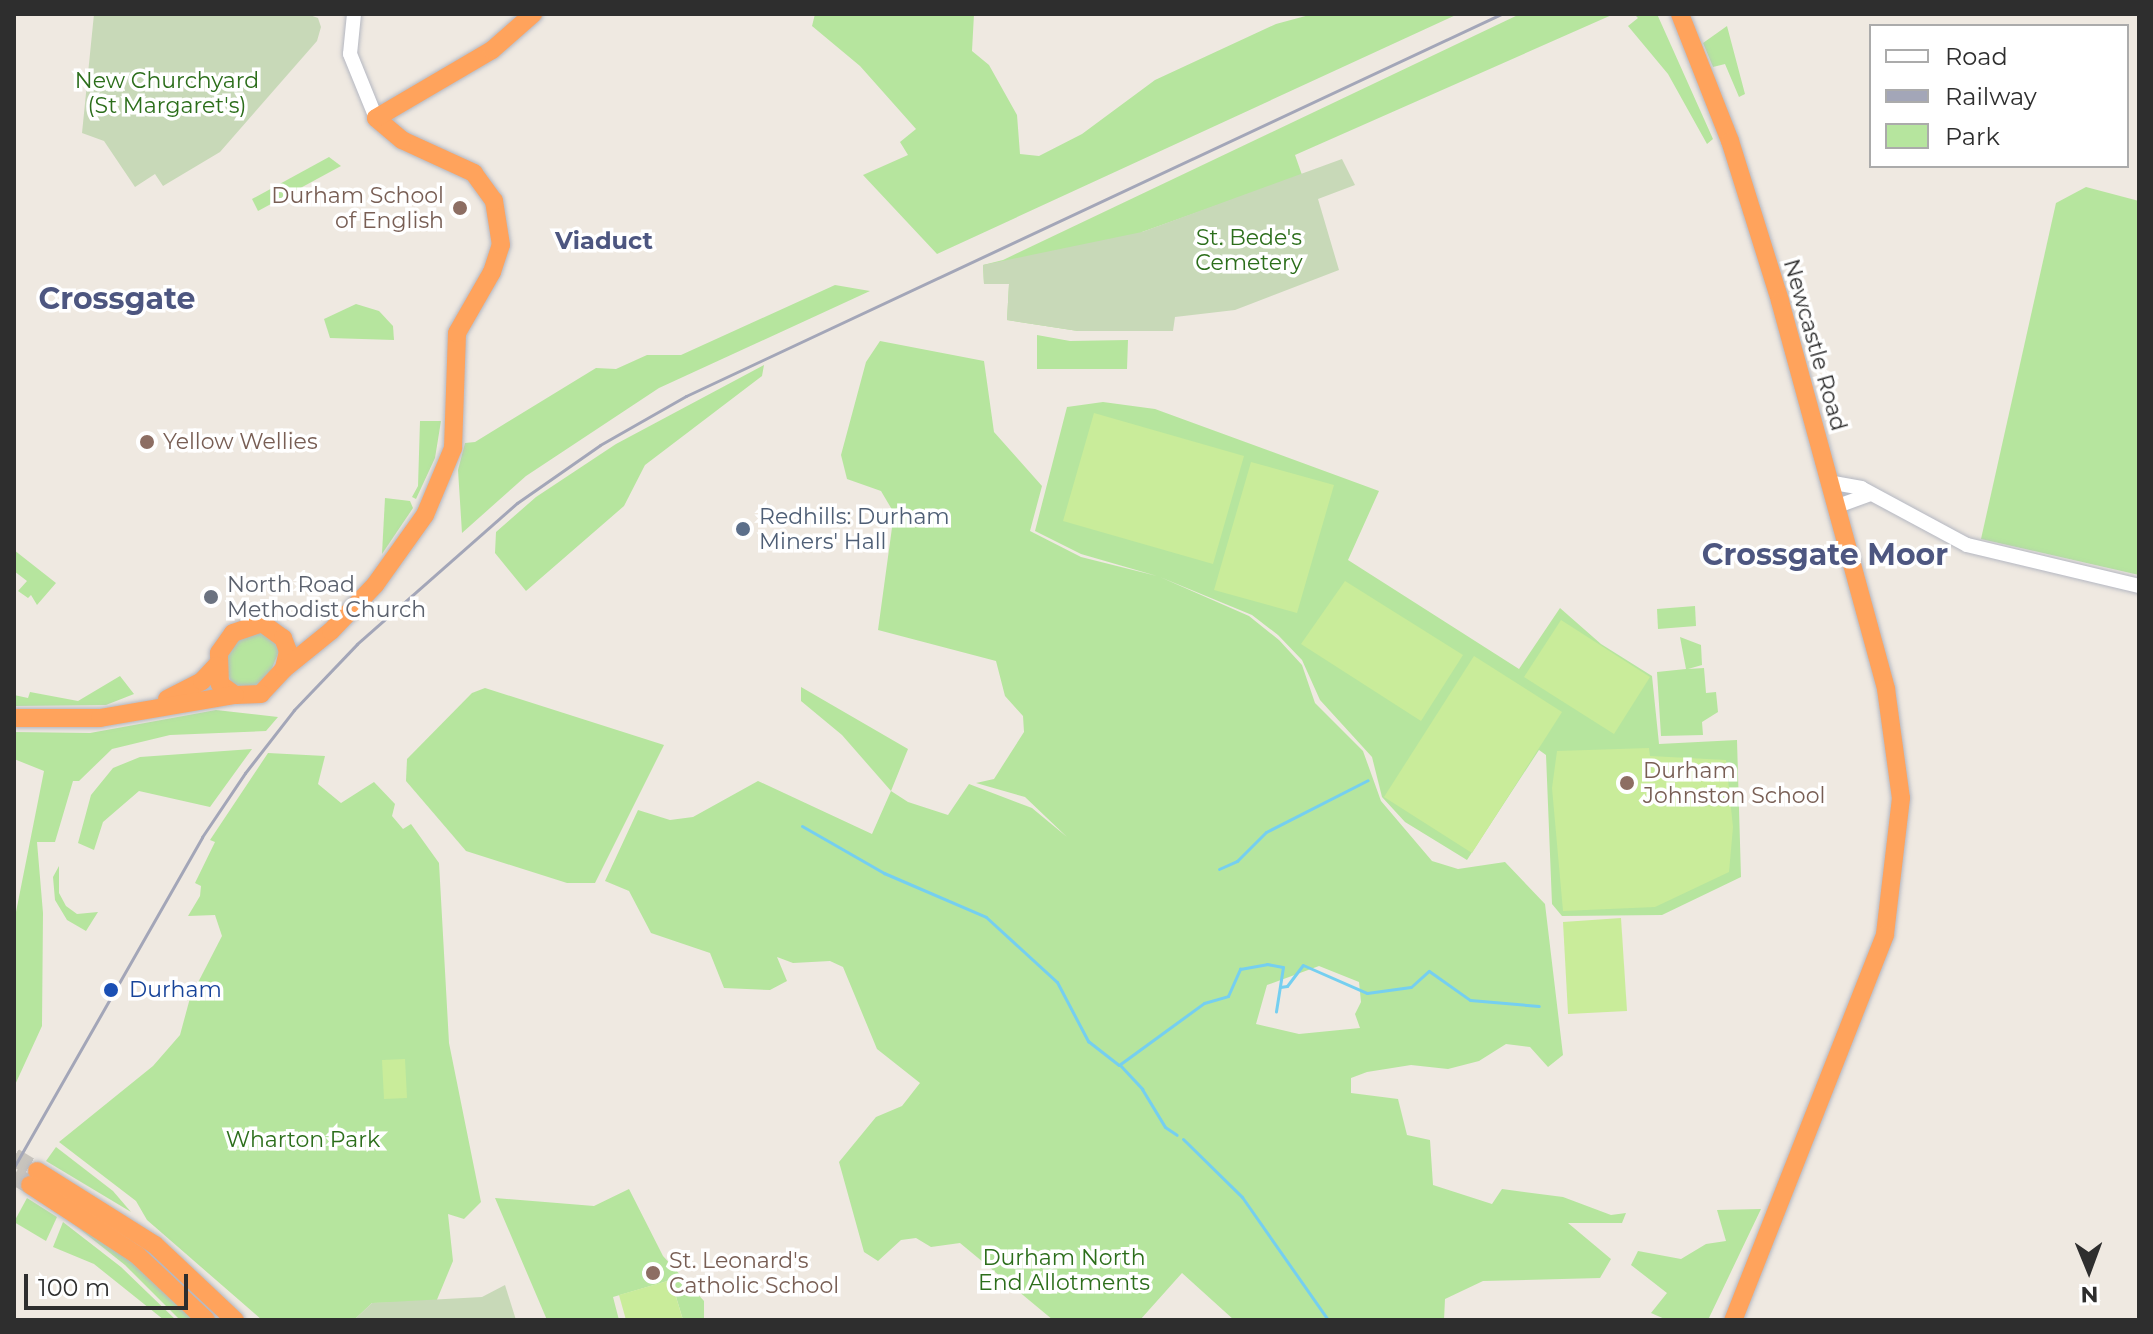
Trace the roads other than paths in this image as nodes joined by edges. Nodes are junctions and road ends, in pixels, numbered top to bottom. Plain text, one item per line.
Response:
1 (354, 14) edge
2 (533, 14) edge
3 (1680, 14) edge
4 (376, 118) junction
5 (1828, 482) junction
6 (1871, 494) junction
7 (1835, 507) junction
8 (2139, 586) edge
9 (326, 636) junction
10 (283, 638) junction
11 (216, 666) junction
12 (284, 669) junction
13 (235, 695) junction
14 (147, 709) junction
15 (14, 718) edge
16 (1735, 1316) edge
17 (206, 1320) edge
18 (235, 1320) edge

1 - 4 street
2 - 4 highway
3 - 5 highway, Newcastle Road
4 - 9 highway
5 - 6 street
5 - 7 highway, Newcastle Road
6 - 7 street
6 - 8 street
7 - 16 highway, Newcastle Road
9 - 10 highway
9 - 12 highway
10 - 11 highway
10 - 12 highway
11 - 13 highway
11 - 14 highway
12 - 13 highway
13 - 14 highway
14 - 15 highway
17 - 18 highway

